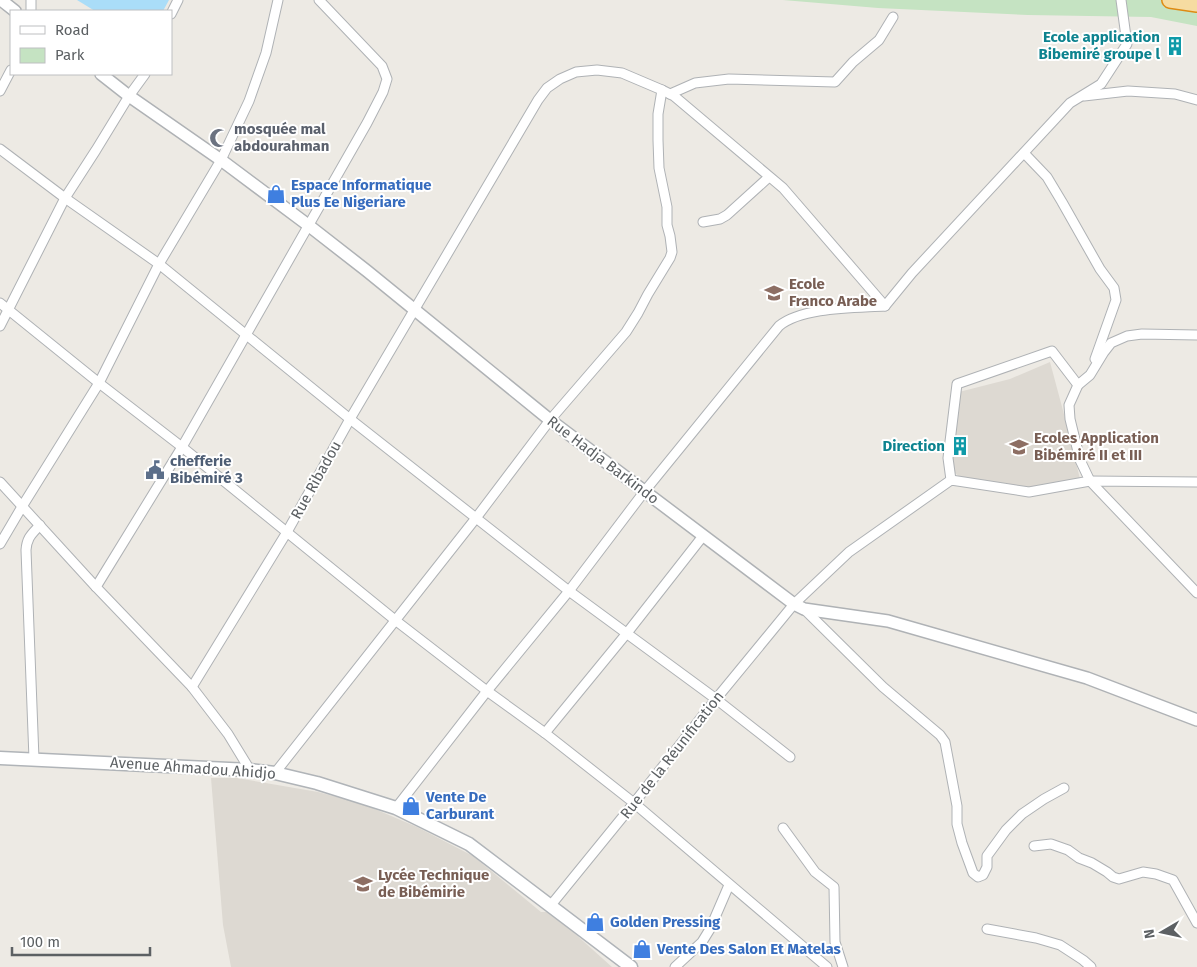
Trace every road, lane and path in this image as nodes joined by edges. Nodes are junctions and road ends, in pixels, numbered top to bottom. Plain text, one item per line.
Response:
1 (1, 0) edge
2 (178, 0) edge
3 (278, 0) edge
4 (318, 0) edge
5 (1120, 0) edge
6 (1170, 0) edge
7 (1197, 4) edge
8 (14, 10) edge
9 (172, 12) edge
10 (893, 17) dead end
11 (10, 72) edge
12 (102, 75) edge
13 (144, 75) edge
14 (0, 91) edge
15 (666, 92) junction
16 (129, 96) junction
17 (1081, 96) junction
18 (1197, 100) edge
19 (0, 149) edge
20 (1024, 153) junction
21 (221, 160) junction
22 (769, 177) junction
23 (65, 198) junction
24 (703, 222) dead end
25 (308, 225) junction
26 (159, 264) junction
27 (0, 304) edge
28 (885, 306) junction
29 (414, 310) junction
30 (8, 311) junction
31 (0, 326) edge
32 (245, 335) junction
33 (1197, 335) edge
34 (1090, 375) junction
35 (99, 383) junction
36 (1078, 385) junction
37 (350, 419) junction
38 (550, 420) junction
39 (182, 447) junction
40 (951, 480) junction
41 (1090, 481) junction
42 (0, 482) edge
43 (1197, 482) edge
44 (644, 492) junction
45 (22, 505) junction
46 (476, 518) junction
47 (40, 525) junction
48 (287, 532) junction
49 (703, 536) junction
50 (0, 544) edge
51 (96, 587) junction
52 (569, 591) junction
53 (1197, 593) edge
54 (799, 607) junction
55 (395, 620) junction
56 (627, 633) junction
57 (192, 687) junction
58 (487, 691) junction
59 (716, 698) junction
60 (1197, 720) edge
61 (545, 733) junction
62 (790, 757) dead end
63 (0, 758) edge
64 (34, 759) junction
65 (250, 770) junction
66 (275, 773) junction
67 (1064, 788) dead end
68 (634, 803) junction
69 (396, 808) junction
70 (783, 828) dead end
71 (1034, 846) dead end
72 (729, 885) junction
73 (551, 905) junction
74 (1197, 923) edge
75 (987, 929) dead end
76 (631, 967) edge
77 (675, 967) edge
78 (827, 967) edge
79 (842, 967) edge
80 (1092, 967) edge

1 - 8 street
2 - 9 street
3 - 21 street
4 - 25 street
5 - 17 street
6 - 7 highway
10 - 15 street
11 - 14 street
12 - 16 street, Rue Hadja Barkindo
13 - 16 street
15 - 22 street, Rue Ribadou
15 - 29 street, Rue Ribadou
15 - 38 street
16 - 21 street, Rue Hadja Barkindo
16 - 23 street
17 - 18 street
17 - 20 street
19 - 23 street
20 - 28 street
20 - 34 street
21 - 25 street, Rue Hadja Barkindo
21 - 26 street
22 - 24 street
22 - 28 street, Rue Ribadou
23 - 26 street
23 - 30 street
25 - 29 street, Rue Hadja Barkindo
25 - 32 street
26 - 32 street
26 - 35 street
27 - 30 street
28 - 44 street
29 - 37 street, Rue Ribadou
29 - 38 street, Rue Hadja Barkindo
30 - 31 street
30 - 35 street
32 - 37 street
32 - 39 street
33 - 34 street
34 - 36 street
35 - 39 street
35 - 45 street
36 - 40 street
36 - 41 street
37 - 46 street
37 - 48 street, Rue Ribadou
38 - 44 street, Rue Hadja Barkindo
38 - 46 street
39 - 48 street
39 - 51 street
40 - 41 street
40 - 54 street, Rue de la Réunification
41 - 43 street
41 - 53 street
42 - 45 street
44 - 49 street, Rue Hadja Barkindo
44 - 52 street
45 - 47 street
45 - 50 street
46 - 52 street
46 - 55 street
47 - 51 street
47 - 64 street
48 - 55 street
48 - 57 street, Rue Ribadou
49 - 54 street, Rue Hadja Barkindo
49 - 56 street
51 - 57 street
52 - 56 street
52 - 58 street
54 - 59 street, Rue de la Réunification
54 - 60 street
54 - 67 street
55 - 58 street
55 - 66 street
56 - 59 street
56 - 61 street
57 - 65 street
58 - 61 street
58 - 69 street
59 - 62 street
59 - 68 street, Rue de la Réunification
61 - 68 street
63 - 64 main road, Avenue Ahmadou Ahidjo
64 - 65 main road, Avenue Ahmadou Ahidjo
65 - 66 main road, Avenue Ahmadou Ahidjo
66 - 69 main road, Avenue Ahmadou Ahidjo
68 - 72 street
68 - 73 street, Rue de la Réunification
69 - 73 main road, Avenue Ahmadou Ahidjo
70 - 79 street
71 - 74 street
72 - 77 street
72 - 78 street
73 - 76 main road, Avenue Ahmadou Ahidjo
75 - 80 street

